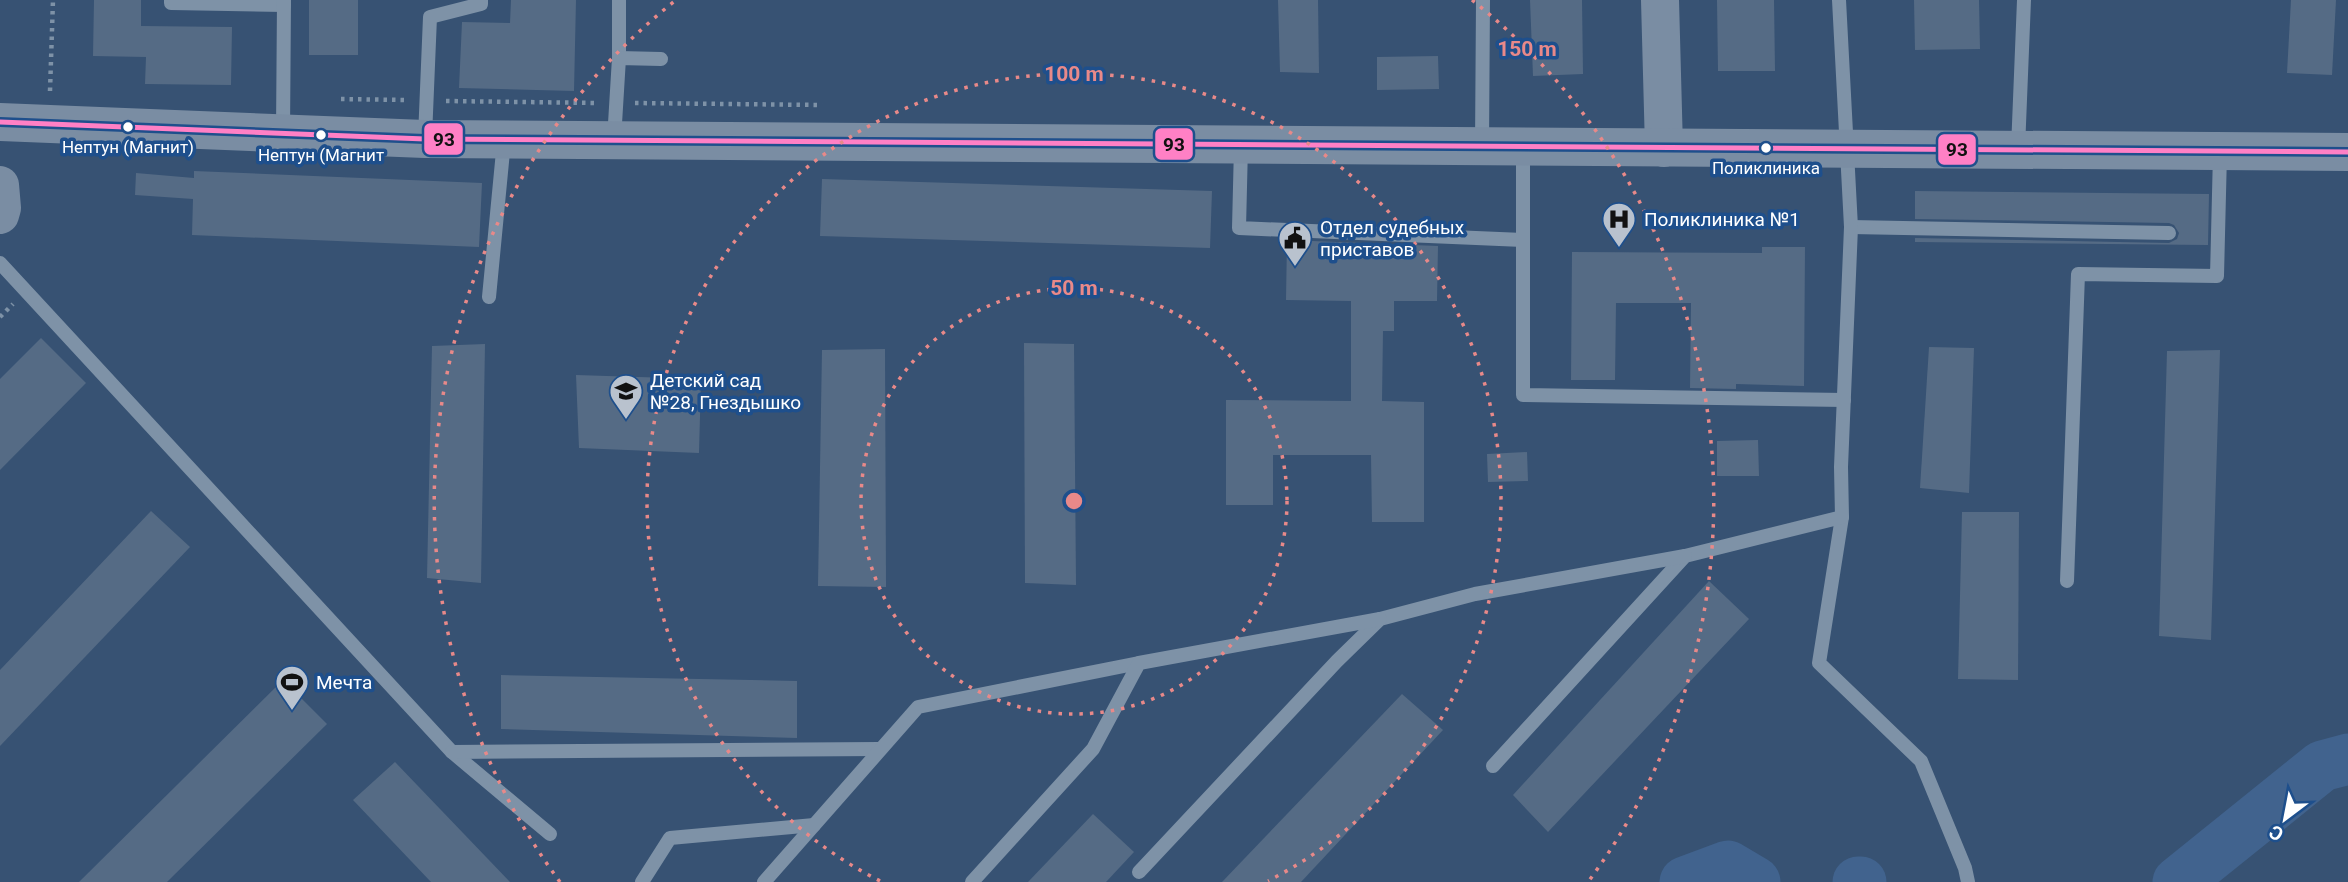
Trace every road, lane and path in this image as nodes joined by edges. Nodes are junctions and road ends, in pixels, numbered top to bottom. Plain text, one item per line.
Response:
1 (53, 0) edge
2 (171, 0) edge
3 (481, 0) edge
4 (619, 0) edge
5 (1483, 0) edge
6 (1660, 0) edge
7 (1839, 0) edge
8 (2024, 0) edge
9 (284, 3) edge
10 (619, 58) junction
11 (661, 59) dead end
12 (50, 93) dead end
13 (0, 122) edge
14 (283, 133) junction
15 (425, 139) junction
16 (504, 140) junction
17 (614, 141) junction
18 (1241, 145) junction
19 (1482, 146) junction
20 (1523, 147) junction
21 (1664, 148) junction
22 (1847, 149) junction
23 (2018, 150) junction
24 (2220, 151) junction
25 (2348, 152) edge
26 (0, 185) edge
27 (0, 215) edge
28 (1851, 228) junction
29 (2169, 233) dead end
30 (1523, 240) junction
31 (0, 262) edge
32 (489, 297) dead end
33 (1844, 400) junction
34 (1842, 517) junction
35 (1685, 555) junction
36 (2067, 581) dead end
37 (1380, 619) junction
38 (1139, 663) junction
39 (880, 749) junction
40 (452, 752) junction
41 (1493, 766) dead end
42 (814, 825) junction
43 (550, 834) dead end
44 (1139, 872) dead end
45 (642, 882) edge
46 (764, 882) edge
47 (972, 882) edge
48 (1968, 882) edge

1 - 12 path
2 - 9 lane
3 - 15 lane
4 - 10 lane
5 - 19 lane
6 - 21 street
7 - 22 lane
8 - 23 lane
9 - 14 lane
10 - 11 lane
10 - 17 lane
13 - 14 street
14 - 15 street
15 - 16 street
16 - 17 street
16 - 32 lane
17 - 18 street
18 - 19 street
18 - 30 lane
19 - 20 street
20 - 21 street
20 - 30 lane
21 - 22 street
22 - 23 street
22 - 28 lane
23 - 24 street
24 - 25 street
24 - 36 lane
26 - 27 street
28 - 29 lane
28 - 33 lane
30 - 33 lane
31 - 40 lane
33 - 34 lane
34 - 35 lane
34 - 48 lane
35 - 37 lane
35 - 41 lane
37 - 38 lane
37 - 44 lane
38 - 39 lane
38 - 47 lane
39 - 40 lane
39 - 42 lane
40 - 43 lane
42 - 45 lane
42 - 46 lane

